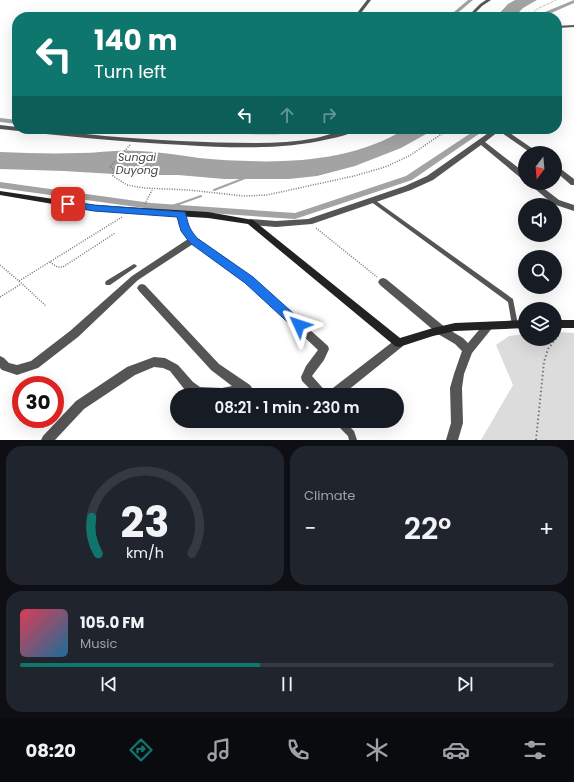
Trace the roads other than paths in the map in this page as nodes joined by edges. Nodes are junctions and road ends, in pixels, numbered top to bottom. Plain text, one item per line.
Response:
1 (369, 0) edge
2 (489, 0) edge
3 (360, 12) edge
4 (474, 12) edge
5 (574, 26) edge
6 (562, 27) edge
7 (0, 127) edge
8 (12, 128) edge
9 (59, 134) edge
10 (342, 134) edge
11 (491, 134) edge
12 (507, 134) edge
13 (480, 141) junction
14 (525, 146) edge
15 (518, 171) edge
16 (562, 173) edge
17 (574, 183) edge
18 (541, 190) edge
19 (0, 193) edge
20 (372, 200) junction
21 (574, 208) edge
22 (181, 214) junction
23 (250, 222) junction
24 (193, 240) junction
25 (134, 266) dead end
26 (128, 269) junction
27 (135, 278) junction
28 (383, 282) road end
29 (108, 283) dead end
30 (142, 288) dead end
31 (518, 319) edge
32 (518, 324) edge
33 (562, 324) edge
34 (574, 324) edge
35 (488, 327) junction
36 (442, 331) junction
37 (399, 343) junction
38 (468, 350) junction
39 (0, 361) edge
40 (193, 388) edge
41 (242, 388) edge
42 (316, 388) edge
43 (342, 388) edge
44 (345, 428) edge
45 (47, 440) edge
46 (353, 440) edge
47 (452, 440) edge

1 - 3 street
2 - 4 street
5 - 6 street
7 - 8 street
9 - 10 street
11 - 13 street
12 - 14 street
13 - 15 street
13 - 20 street
16 - 17 street
18 - 21 street
19 - 22 street
20 - 23 street
20 - 31 lane
22 - 23 street
22 - 24 street
23 - 37 street
24 - 27 street
24 - 42 street
25 - 26 lane
26 - 27 lane
26 - 29 lane
27 - 39 street
28 - 36 street
30 - 41 street
32 - 35 street
33 - 34 street
35 - 36 street
35 - 38 street
36 - 37 street
36 - 38 street
37 - 43 street
38 - 47 street
40 - 45 street
44 - 46 lane

